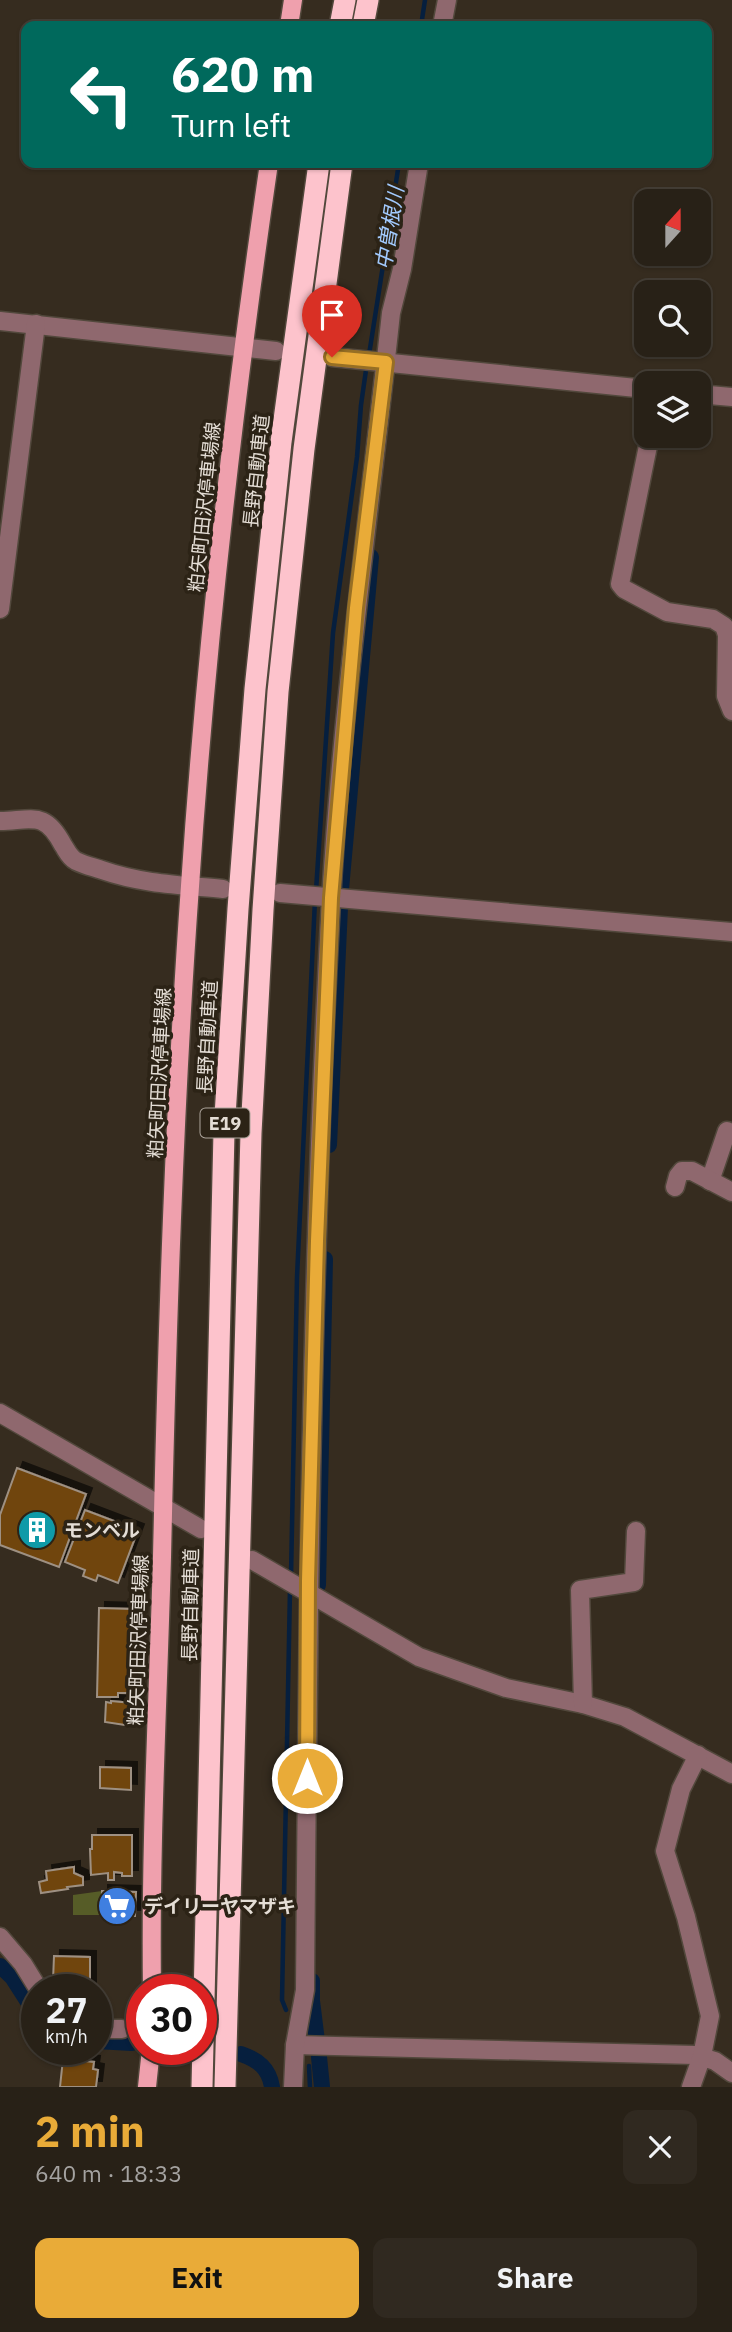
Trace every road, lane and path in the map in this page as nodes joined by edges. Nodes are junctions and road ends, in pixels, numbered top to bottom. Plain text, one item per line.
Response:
1 (293, 0) edge
2 (345, 0) edge
3 (368, 0) edge
4 (447, 0) edge
5 (290, 21) edge
6 (341, 21) edge
7 (364, 21) edge
8 (443, 21) edge
9 (268, 168) edge
10 (318, 168) edge
11 (341, 168) edge
12 (418, 168) edge
13 (0, 321) edge
14 (36, 324) junction
15 (243, 346) junction
16 (276, 351) dead end
17 (332, 357) dead end
18 (386, 362) junction
19 (634, 388) edge
20 (711, 395) edge
21 (732, 397) edge
22 (648, 448) edge
23 (0, 609) edge
24 (732, 711) edge
25 (0, 821) edge
26 (190, 886) junction
27 (223, 889) dead end
28 (280, 893) dead end
29 (331, 898) junction
30 (732, 932) edge
31 (727, 1131) dead end
32 (710, 1181) junction
33 (676, 1187) dead end
34 (732, 1192) edge
35 (0, 1413) edge
36 (163, 1506) junction
37 (201, 1529) dead end
38 (636, 1531) dead end
39 (252, 1560) dead end
40 (308, 1593) junction
41 (583, 1704) junction
42 (698, 1755) junction
43 (732, 1774) edge
44 (0, 1937) edge
45 (29, 1974) edge
46 (152, 1974) edge
47 (112, 2029) edge
48 (122, 2029) dead end
49 (295, 2045) junction
50 (702, 2056) junction
51 (149, 2065) edge
52 (732, 2073) edge
53 (147, 2087) edge
54 (202, 2087) edge
55 (225, 2087) edge
56 (293, 2087) edge
57 (691, 2087) edge

1 - 5 main road
2 - 6 highway
3 - 7 highway
4 - 8 street
9 - 15 main road, 粕矢町田沢停車場線
10 - 54 highway, 長野自動車道 / E19
11 - 55 highway, E19
12 - 18 street
13 - 14 street
14 - 15 street
14 - 23 street
15 - 16 street
15 - 26 main road, 粕矢町田沢停車場線
17 - 18 street
18 - 19 street
18 - 29 street
20 - 21 street
22 - 24 street
25 - 26 street
26 - 27 street
26 - 36 main road, 粕矢町田沢停車場線
28 - 29 street
29 - 30 street
29 - 40 street
31 - 32 street
32 - 33 street
32 - 34 street
35 - 36 street
36 - 37 street
36 - 46 main road, 粕矢町田沢停車場線
38 - 41 street
39 - 40 street
40 - 41 street
40 - 49 street
41 - 42 street
42 - 43 street
42 - 50 street
44 - 45 street
47 - 48 street
49 - 50 street
49 - 56 street
50 - 52 street
50 - 57 street
51 - 53 main road

